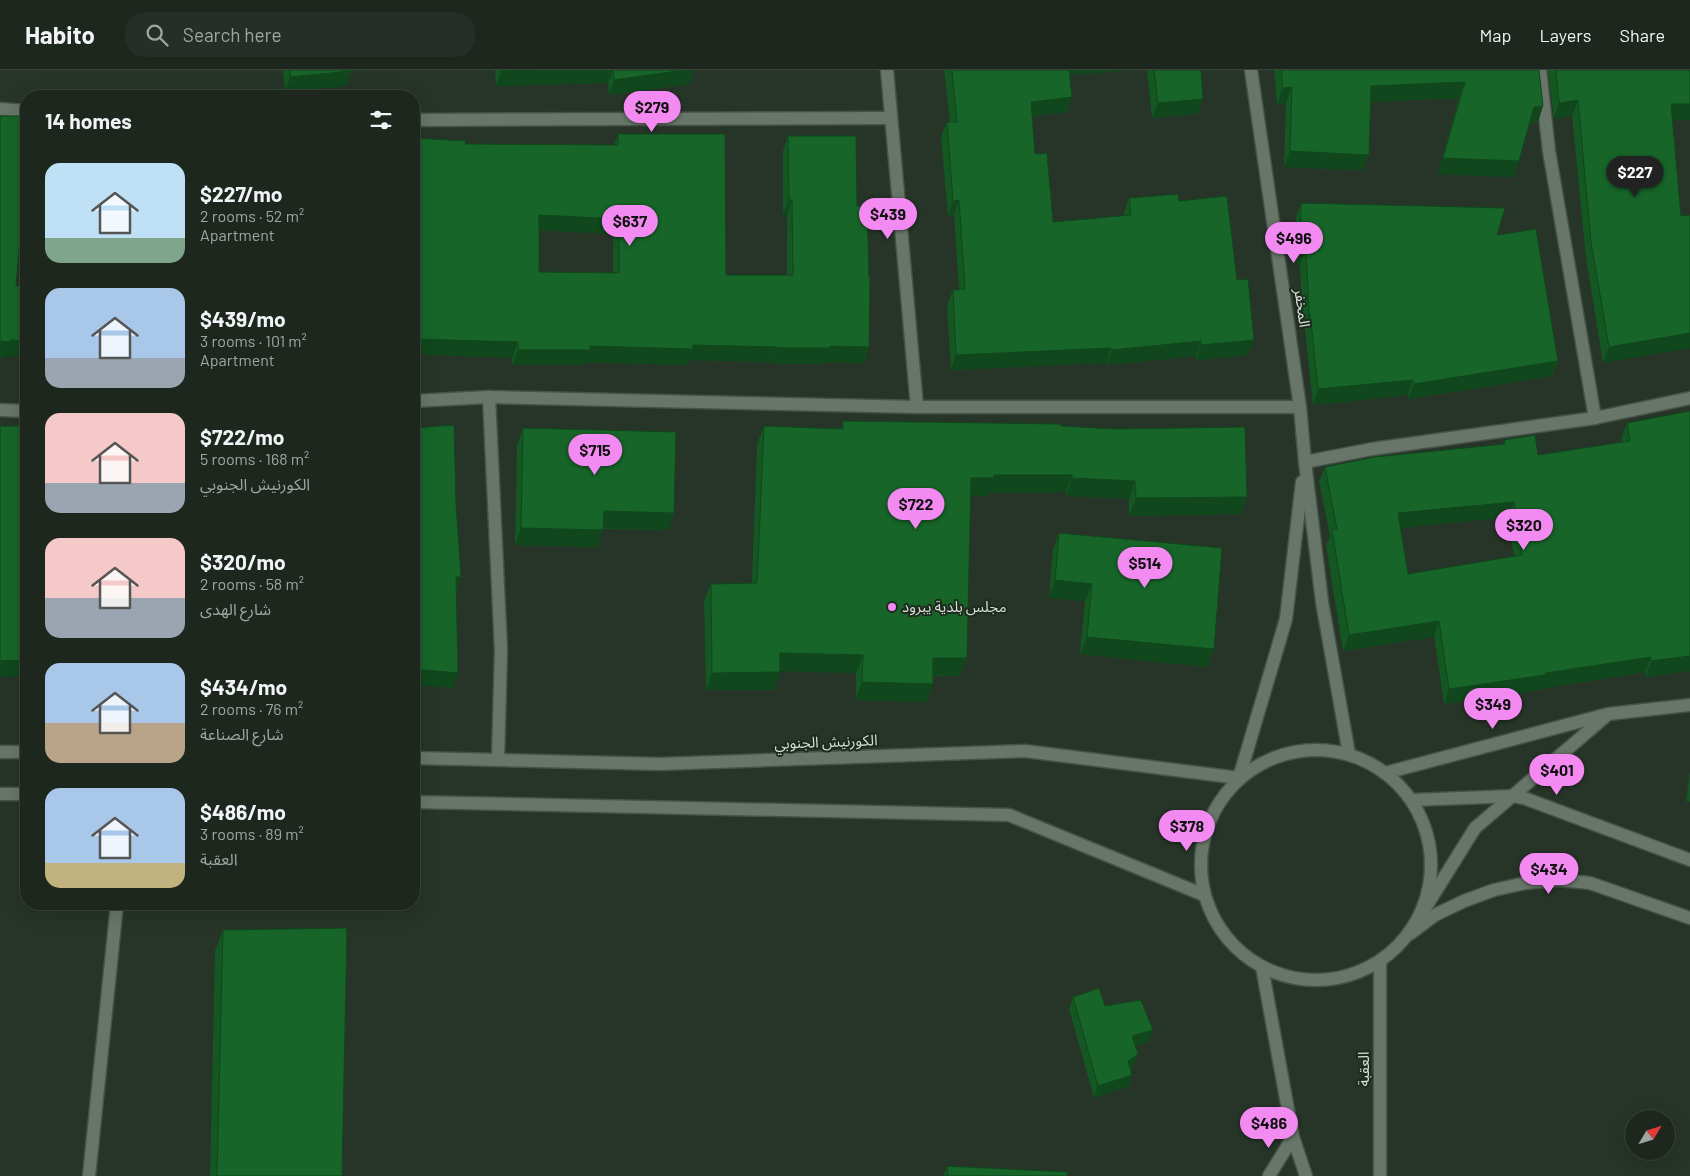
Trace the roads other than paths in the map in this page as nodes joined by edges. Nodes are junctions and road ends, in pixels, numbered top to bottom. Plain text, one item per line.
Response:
1 (887, 70) edge
2 (1251, 70) edge
3 (1540, 70) edge
4 (0, 109) edge
5 (20, 111) edge
6 (890, 118) junction
7 (420, 120) edge
8 (489, 397) junction
9 (1690, 398) edge
10 (420, 401) edge
11 (916, 407) junction
12 (1300, 407) junction
13 (0, 410) edge
14 (20, 411) edge
15 (1595, 418) junction
16 (1305, 462) junction
17 (1690, 705) edge
18 (1608, 714) junction
19 (0, 752) edge
20 (20, 752) edge
21 (1349, 754) junction
22 (420, 758) edge
23 (498, 759) junction
24 (1385, 772) junction
25 (1239, 778) junction
26 (0, 794) edge
27 (20, 794) edge
28 (1513, 796) junction
29 (1412, 800) junction
30 (420, 802) edge
31 (1690, 860) edge
32 (1204, 895) junction
33 (116, 910) edge
34 (1690, 918) edge
35 (1409, 934) junction
36 (1380, 962) junction
37 (1262, 967) junction
38 (1293, 1137) junction
39 (90, 1176) edge
40 (1269, 1176) edge
41 (1306, 1176) edge
42 (1380, 1176) edge

1 - 6 street
2 - 12 street, المخفر
3 - 15 street
4 - 5 street
6 - 7 street
6 - 11 street
8 - 10 street
8 - 11 street
8 - 23 street
9 - 15 street
11 - 12 street
12 - 16 street, المخفر
13 - 14 street
15 - 16 street
16 - 21 street
16 - 25 street
17 - 18 street
18 - 24 street
18 - 28 street
19 - 20 street
21 - 24 street
21 - 25 street
22 - 23 street, الكورنيش الجنوبي
23 - 25 street, الكورنيش الجنوبي
24 - 29 street
25 - 32 street
26 - 27 street
28 - 29 street
28 - 31 street
28 - 35 street
29 - 35 street
30 - 32 street
32 - 37 street
33 - 39 street
34 - 35 street
35 - 36 street
36 - 37 street
36 - 42 street, العقبة
37 - 38 street
38 - 40 street
38 - 41 street

